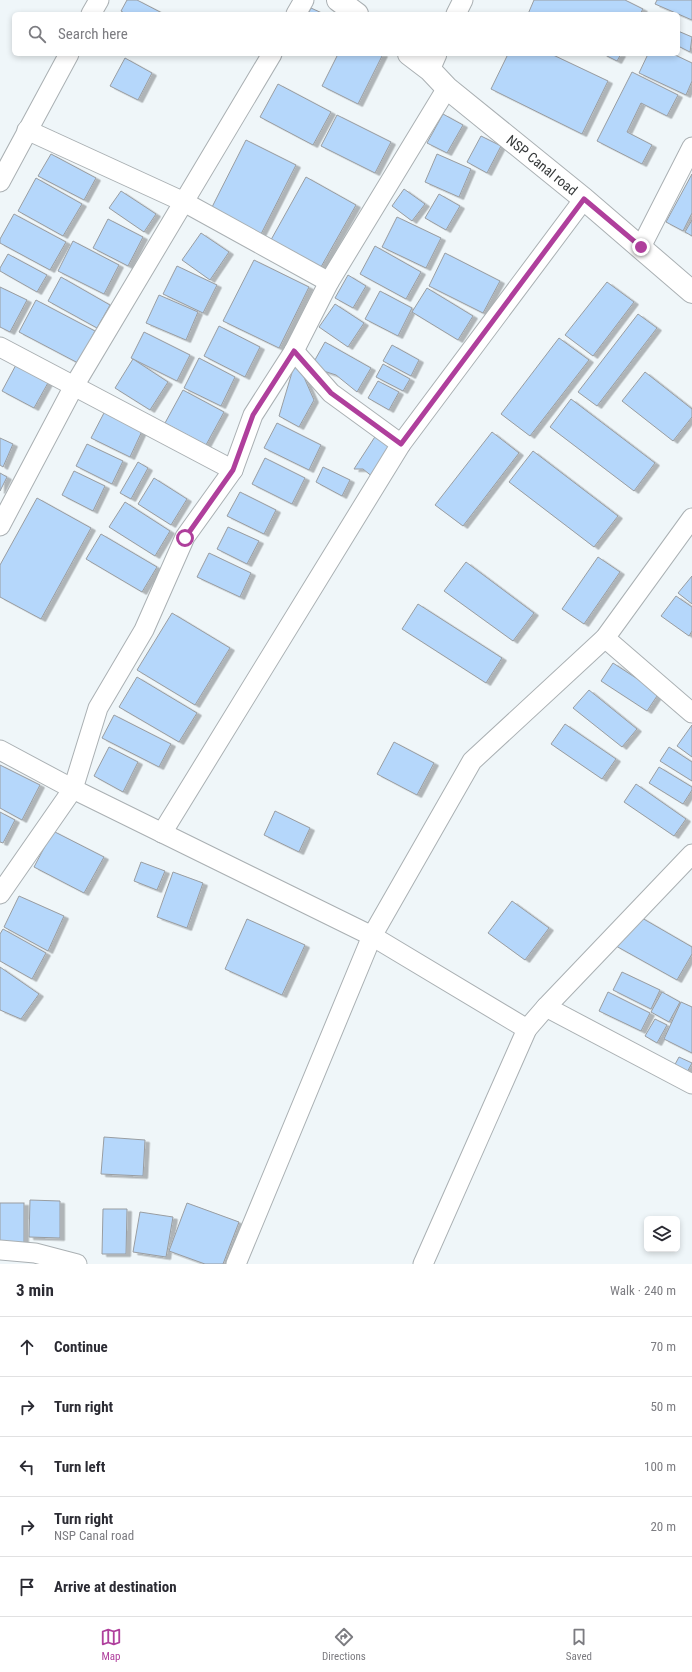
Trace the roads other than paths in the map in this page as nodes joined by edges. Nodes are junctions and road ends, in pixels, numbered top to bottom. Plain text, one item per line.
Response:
1 (99, 0) edge
2 (304, 0) edge
3 (338, 0) edge
4 (462, 0) edge
5 (92, 12) edge
6 (297, 12) edge
7 (354, 12) edge
8 (457, 12) edge
9 (68, 56) edge
10 (271, 56) edge
11 (415, 56) edge
12 (434, 62) edge
13 (447, 88) junction
14 (27, 130) junction
15 (692, 146) edge
16 (0, 182) edge
17 (584, 199) junction
18 (184, 202) junction
19 (641, 247) junction
20 (330, 282) junction
21 (692, 292) edge
22 (0, 346) edge
23 (294, 351) junction
24 (74, 386) junction
25 (401, 444) junction
26 (233, 470) junction
27 (692, 518) edge
28 (0, 526) edge
29 (605, 638) junction
30 (692, 713) edge
31 (0, 750) edge
32 (73, 789) junction
33 (162, 833) junction
34 (692, 854) edge
35 (0, 894) edge
36 (372, 936) junction
37 (546, 1007) junction
38 (527, 1029) junction
39 (692, 1084) edge
40 (0, 1250) edge
41 (77, 1264) edge
42 (236, 1264) edge
43 (423, 1264) edge

1 - 5 street
2 - 6 street
3 - 7 street
4 - 8 street
9 - 14 street
10 - 18 street
11 - 12 street, NSP Canal road
12 - 13 street, NSP Canal road
13 - 17 street, NSP Canal road
13 - 20 street
14 - 16 street
14 - 18 street
15 - 19 street
17 - 19 street, NSP Canal road
17 - 25 street
18 - 20 street
18 - 24 street
19 - 21 street, NSP Canal road
20 - 23 street
22 - 24 street
23 - 25 street
23 - 26 street
24 - 26 street
24 - 28 street
25 - 33 street
26 - 32 street
27 - 29 street
29 - 30 street
29 - 36 street
31 - 32 street
32 - 33 street
32 - 35 street
33 - 36 street
34 - 37 street
36 - 38 street
36 - 42 street
37 - 38 street
37 - 39 street
38 - 43 street
40 - 41 street

